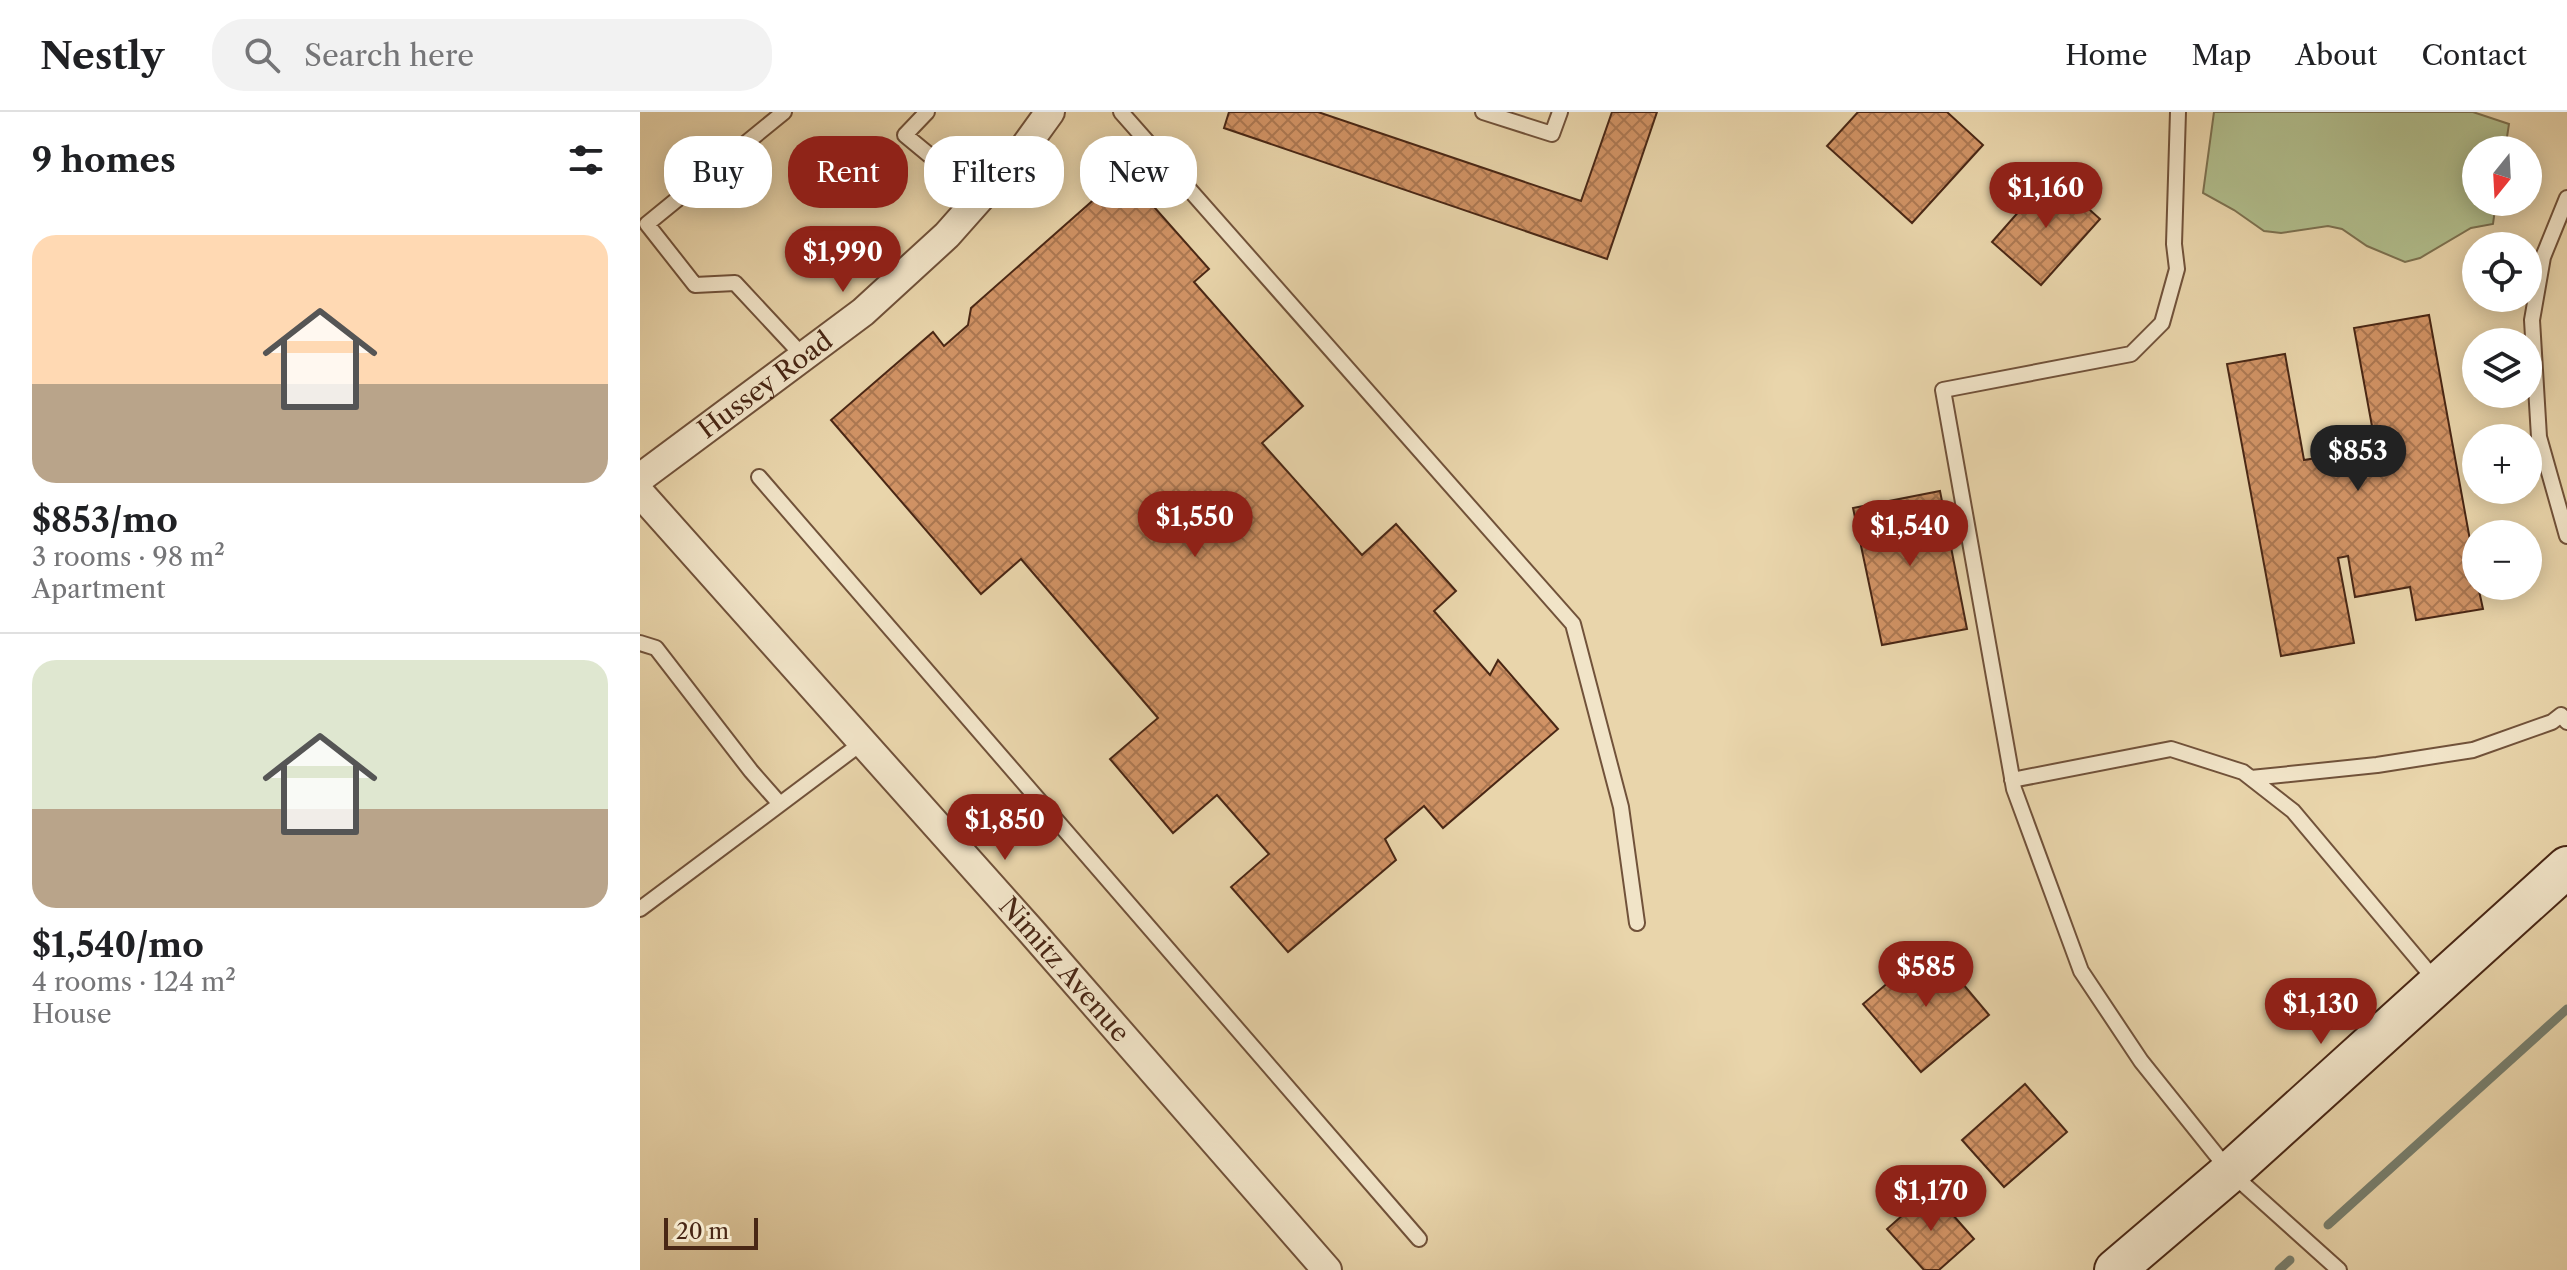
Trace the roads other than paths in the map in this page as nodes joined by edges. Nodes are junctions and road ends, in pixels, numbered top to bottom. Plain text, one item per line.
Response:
1 (784, 112) edge
2 (927, 112) edge
3 (1050, 112) edge
4 (1121, 112) edge
5 (1483, 112) edge
6 (1560, 112) edge
7 (2178, 112) edge
8 (1033, 136) edge
9 (924, 151) edge
10 (2567, 198) edge
11 (970, 208) edge
12 (803, 356) junction
13 (759, 477) dead end
14 (640, 478) edge
15 (640, 493) edge
16 (2567, 536) edge
17 (640, 643) edge
18 (2567, 722) edge
19 (863, 742) junction
20 (2251, 778) junction
21 (2012, 780) junction
22 (780, 804) dead end
23 (2567, 867) edge
24 (640, 909) edge
25 (1637, 923) dead end
26 (2438, 983) junction
27 (2230, 1172) junction
28 (1419, 1239) dead end
29 (1327, 1270) edge
30 (2115, 1270) edge
31 (2339, 1270) edge

1 - 12 lane
2 - 9 lane
3 - 8 street, Hussey Road
4 - 25 lane
5 - 6 lane
7 - 21 lane
10 - 16 lane
11 - 12 street, Hussey Road
12 - 14 street, Hussey Road
13 - 28 lane
15 - 19 street, Nimitz Avenue
17 - 22 lane
18 - 20 lane
19 - 24 lane
19 - 29 street, Nimitz Avenue
20 - 21 lane
20 - 26 lane
21 - 27 lane
23 - 26 street
26 - 27 street
27 - 30 street
27 - 31 lane

